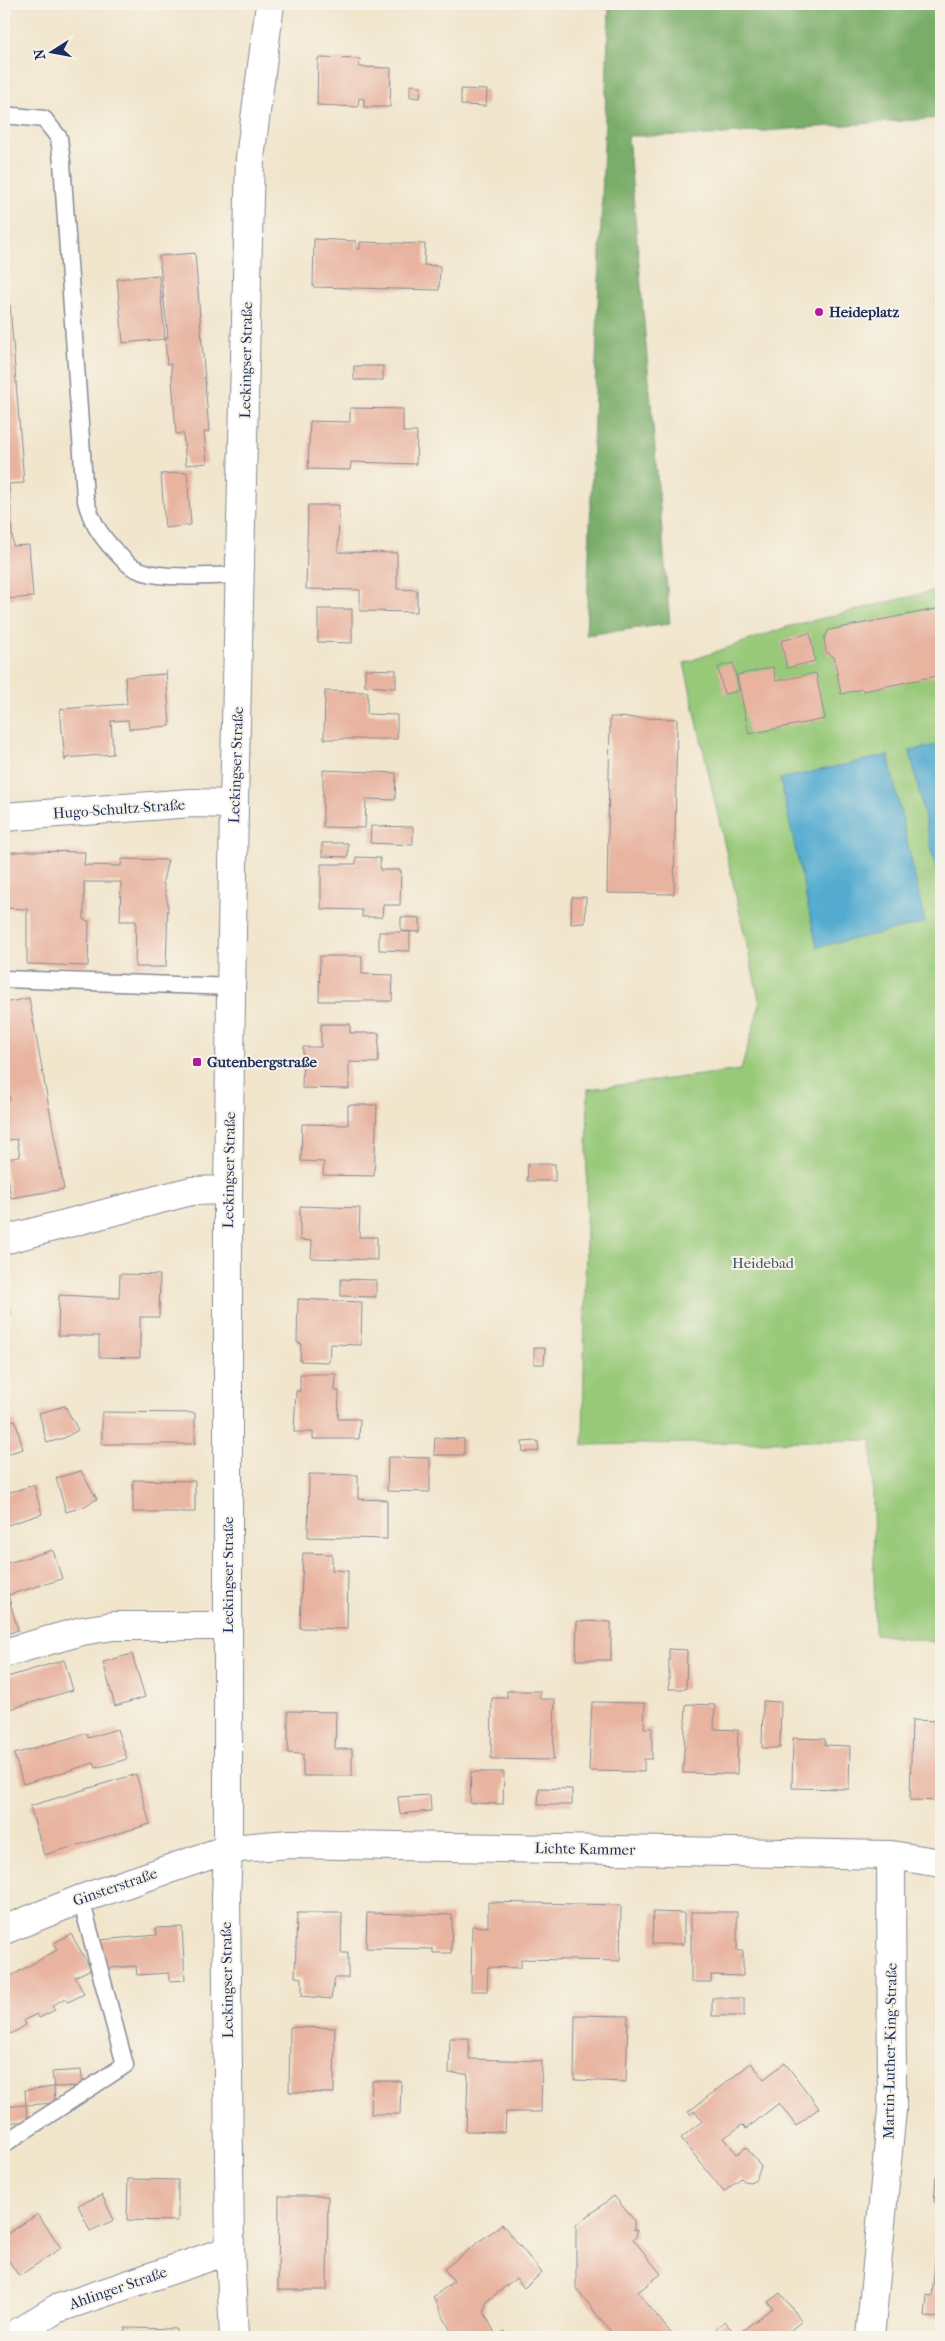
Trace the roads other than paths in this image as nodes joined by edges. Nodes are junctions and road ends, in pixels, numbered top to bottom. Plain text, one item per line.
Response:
1 (270, 4) edge
2 (4, 115) edge
3 (240, 575) junction
4 (234, 804) junction
5 (4, 817) edge
6 (4, 979) edge
7 (232, 986) junction
8 (228, 1190) junction
9 (4, 1240) edge
10 (228, 1626) junction
11 (4, 1654) edge
12 (228, 1849) junction
13 (891, 1855) junction
14 (941, 1863) edge
15 (81, 1898) junction
16 (4, 1930) edge
17 (4, 2144) edge
18 (230, 2250) junction
19 (11, 2337) edge
20 (234, 2337) edge
21 (870, 2337) edge

1 - 3 street, Leckingser Straße
2 - 3 lane
3 - 4 street, Leckingser Straße
4 - 5 street, Hugo-Schultz-Straße
4 - 7 street, Leckingser Straße
6 - 7 lane
7 - 8 street, Leckingser Straße
8 - 9 street
8 - 10 street, Leckingser Straße
10 - 11 street
10 - 12 street, Leckingser Straße
12 - 13 street, Lichte Kammer
12 - 15 street, Ginsterstraße
12 - 18 street, Leckingser Straße
13 - 14 street, Lichte Kammer
13 - 21 street, Martin-Luther-King-Straße
15 - 16 street, Ginsterstraße
15 - 17 lane
18 - 19 street, Ahlinger Straße
18 - 20 street, Leckingser Straße

